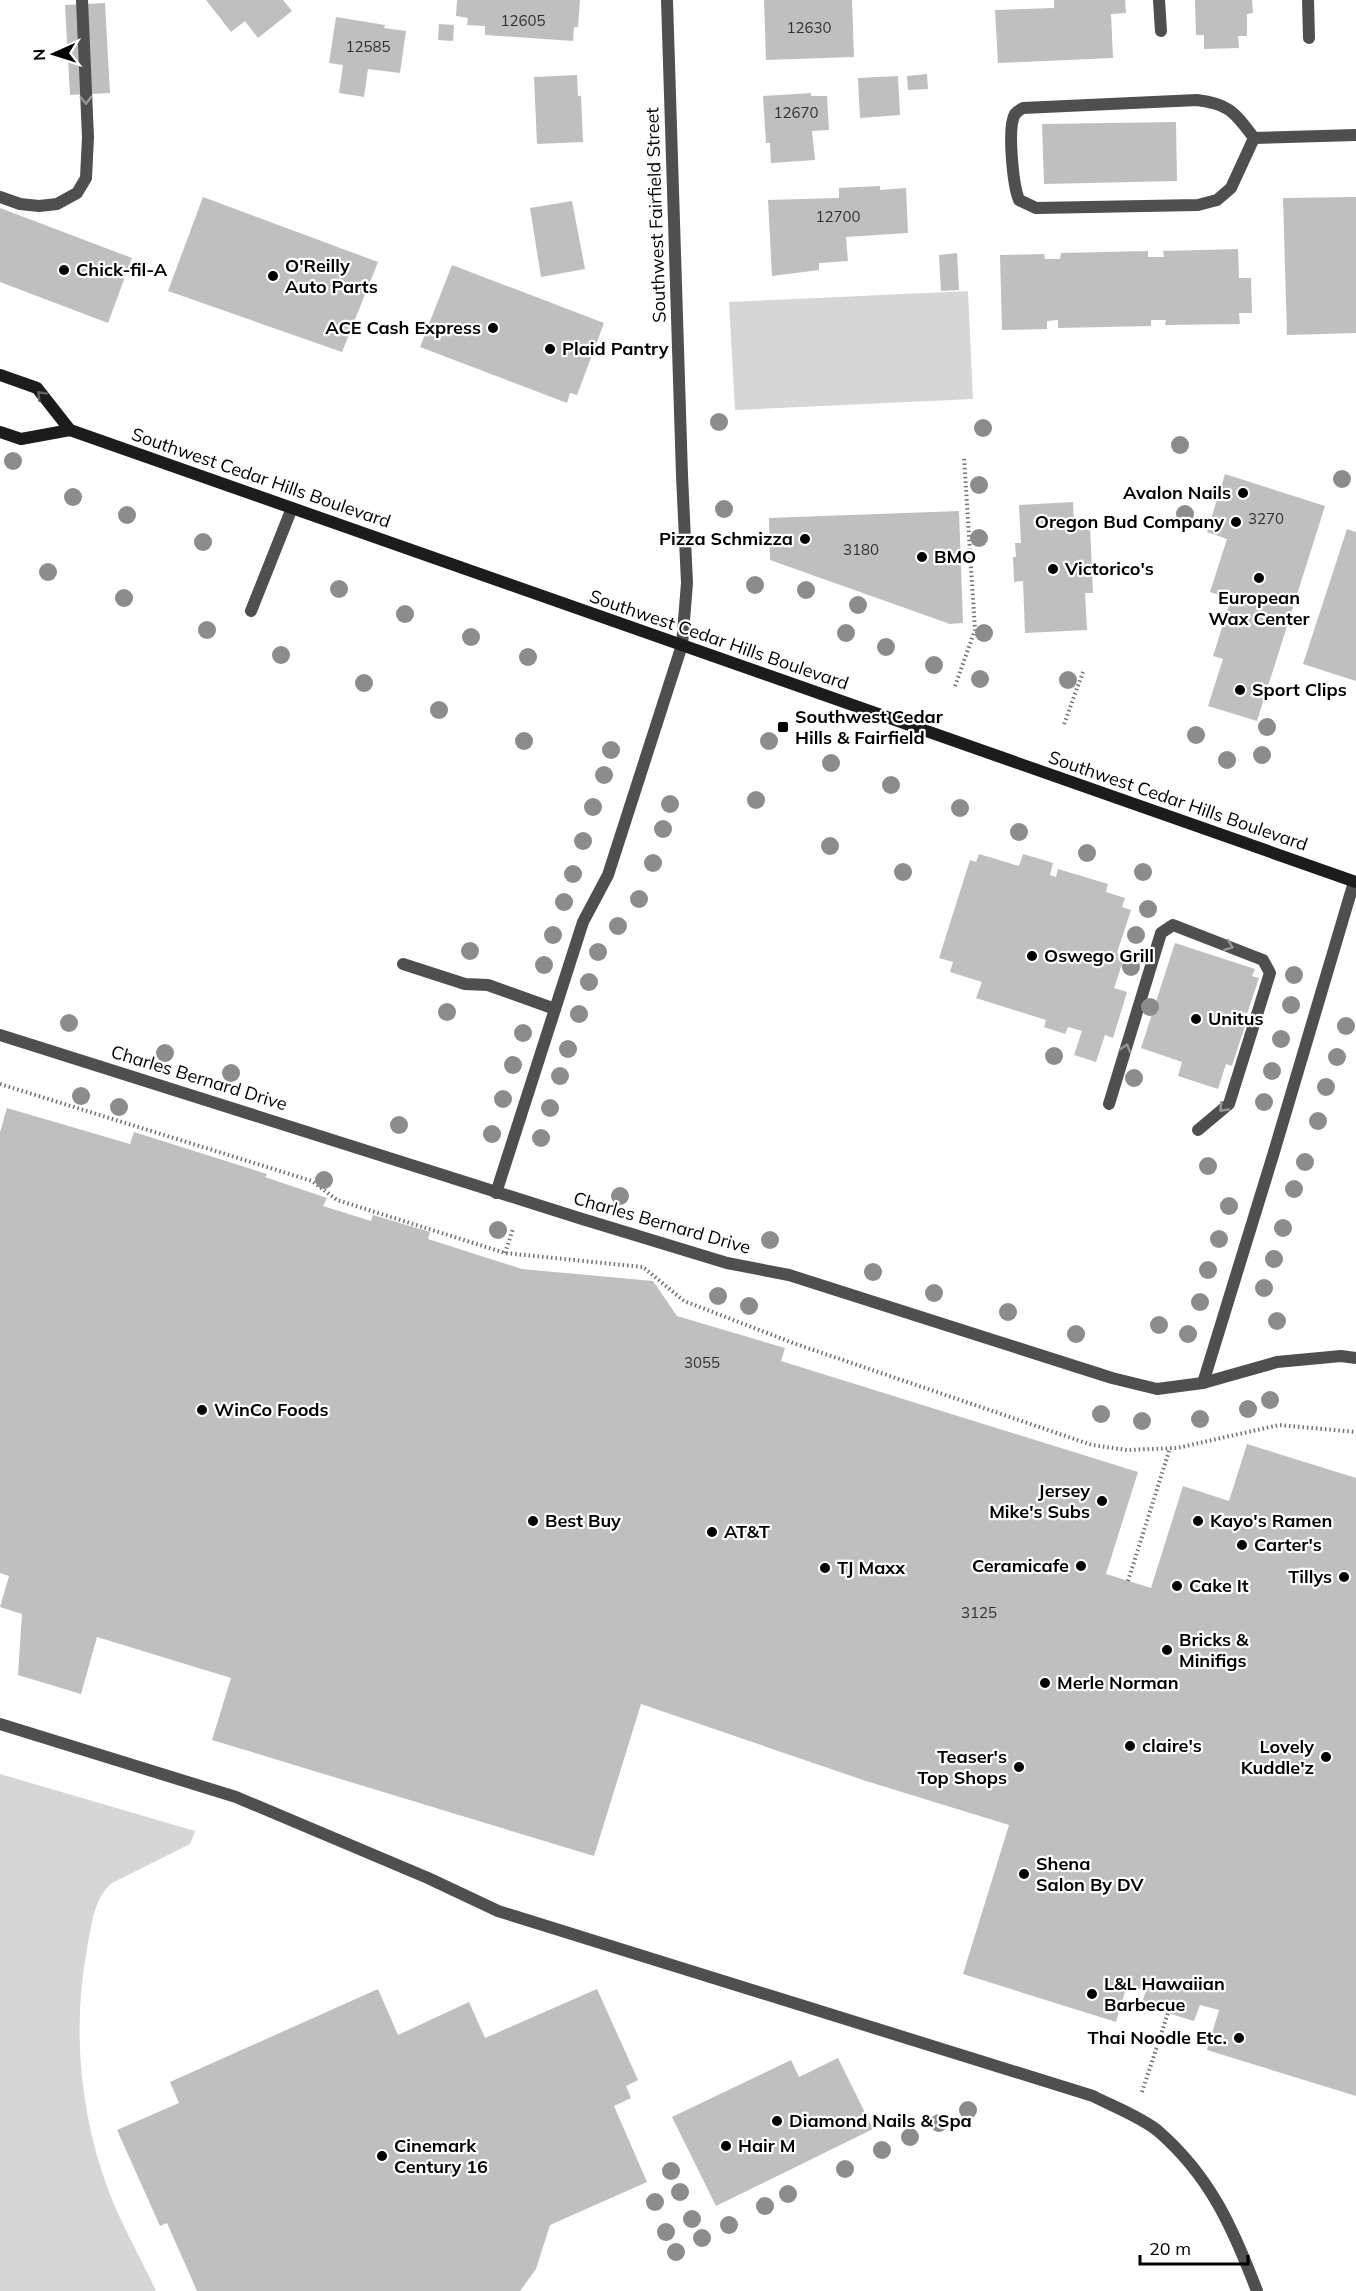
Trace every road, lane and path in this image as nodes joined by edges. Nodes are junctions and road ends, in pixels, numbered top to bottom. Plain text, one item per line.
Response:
1 (82, 0) edge
2 (667, 0) edge
3 (1159, 0) edge
4 (1308, 0) edge
5 (1161, 31) dead end
6 (1310, 38) dead end
7 (1356, 135) edge
8 (1254, 138) junction
9 (0, 197) edge
10 (0, 375) edge
11 (70, 430) junction
12 (0, 432) edge
13 (964, 457) dead end
14 (292, 508) junction
15 (251, 611) dead end
16 (682, 645) junction
17 (1083, 672) dead end
18 (955, 686) dead end
19 (1064, 724) dead end
20 (1355, 882) edge
21 (403, 964) dead end
22 (555, 1009) junction
23 (0, 1035) edge
24 (0, 1084) edge
25 (1109, 1104) dead end
26 (1198, 1130) dead end
27 (496, 1193) junction
28 (513, 1229) dead end
29 (505, 1252) junction
30 (1356, 1358) edge
31 (1203, 1383) junction
32 (1356, 1432) edge
33 (1170, 1448) junction
34 (1128, 1581) dead end
35 (0, 1724) edge
36 (1168, 2013) dead end
37 (1134, 2118) junction
38 (1257, 2291) edge

1 -> 9 street
2 - 16 street, Southwest Fairfield Street
3 - 5 street
4 - 6 street
7 - 8 street
8 - 8 street
11 -> 10 main road
11 - 12 main road, Southwest Cedar Hills Boulevard
11 - 14 main road, Southwest Cedar Hills Boulevard
13 - 18 path
14 - 15 street
14 - 16 main road, Southwest Cedar Hills Boulevard
16 - 20 main road, Southwest Cedar Hills Boulevard
16 - 22 street, Southwest Fairfield Street
17 - 19 path
20 - 31 street
21 - 22 street
22 - 27 street, Southwest Fairfield Street
23 - 27 street, Charles Bernard Drive
24 - 29 path
25 -> 26 street
27 - 31 street, Charles Bernard Drive
28 - 29 path
29 - 33 path
30 - 31 street, Charles Bernard Drive
32 - 33 path
33 - 34 path
35 - 37 street
36 - 37 path
37 - 38 street

